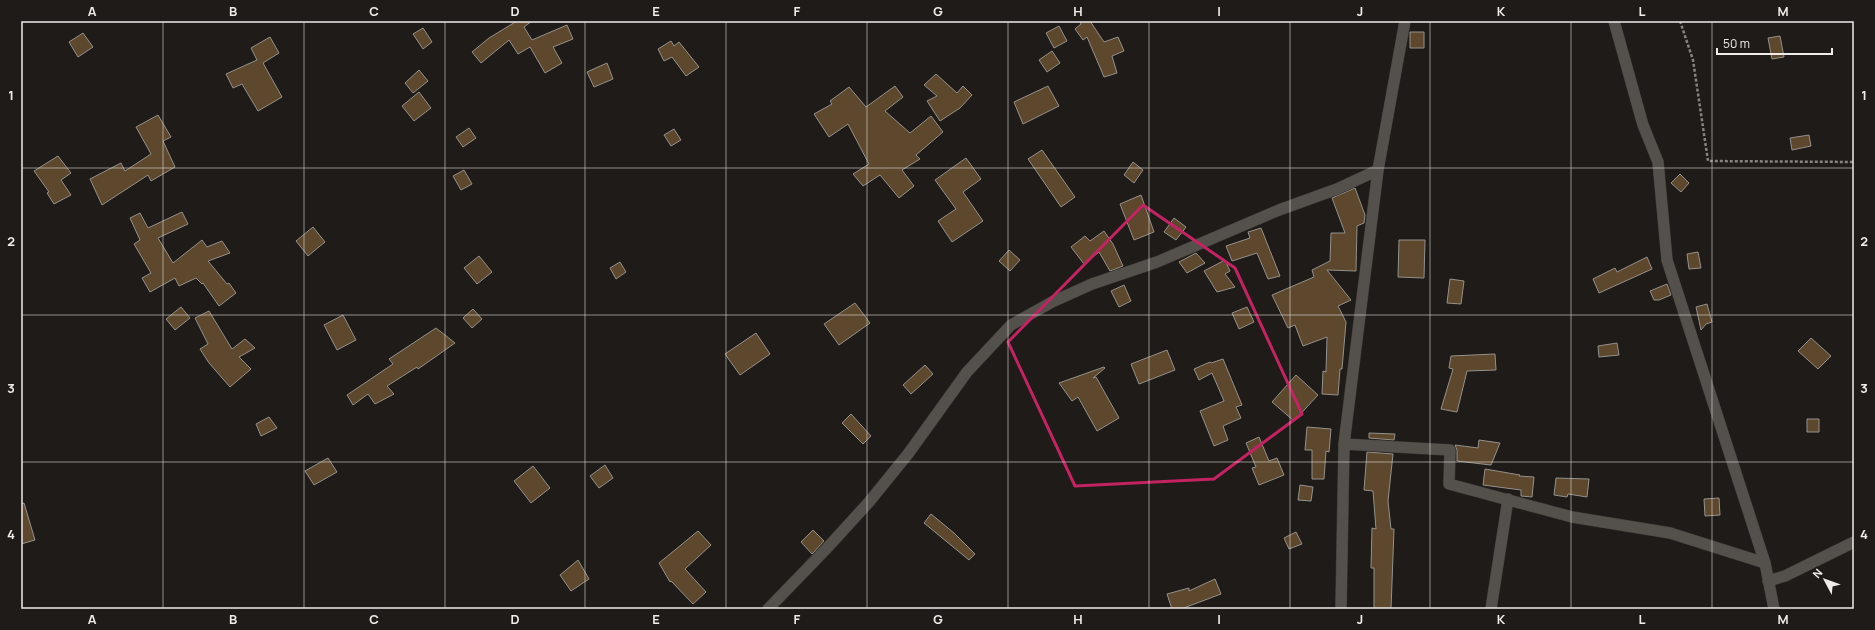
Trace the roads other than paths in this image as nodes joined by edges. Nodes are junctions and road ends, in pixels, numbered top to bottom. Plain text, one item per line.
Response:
1 (1405, 21) edge
2 (1614, 21) edge
3 (1378, 170) junction
4 (1344, 444) junction
5 (1508, 499) junction
6 (1854, 542) edge
7 (1765, 563) junction
8 (1768, 581) junction
9 (768, 609) edge
10 (1341, 609) edge
11 (1491, 609) edge
12 (1774, 609) edge

1 - 3 street
2 - 7 street
3 - 4 street
3 - 9 street
4 - 5 street
4 - 10 street
5 - 7 street
5 - 11 street
6 - 8 street
7 - 8 street
8 - 12 street

